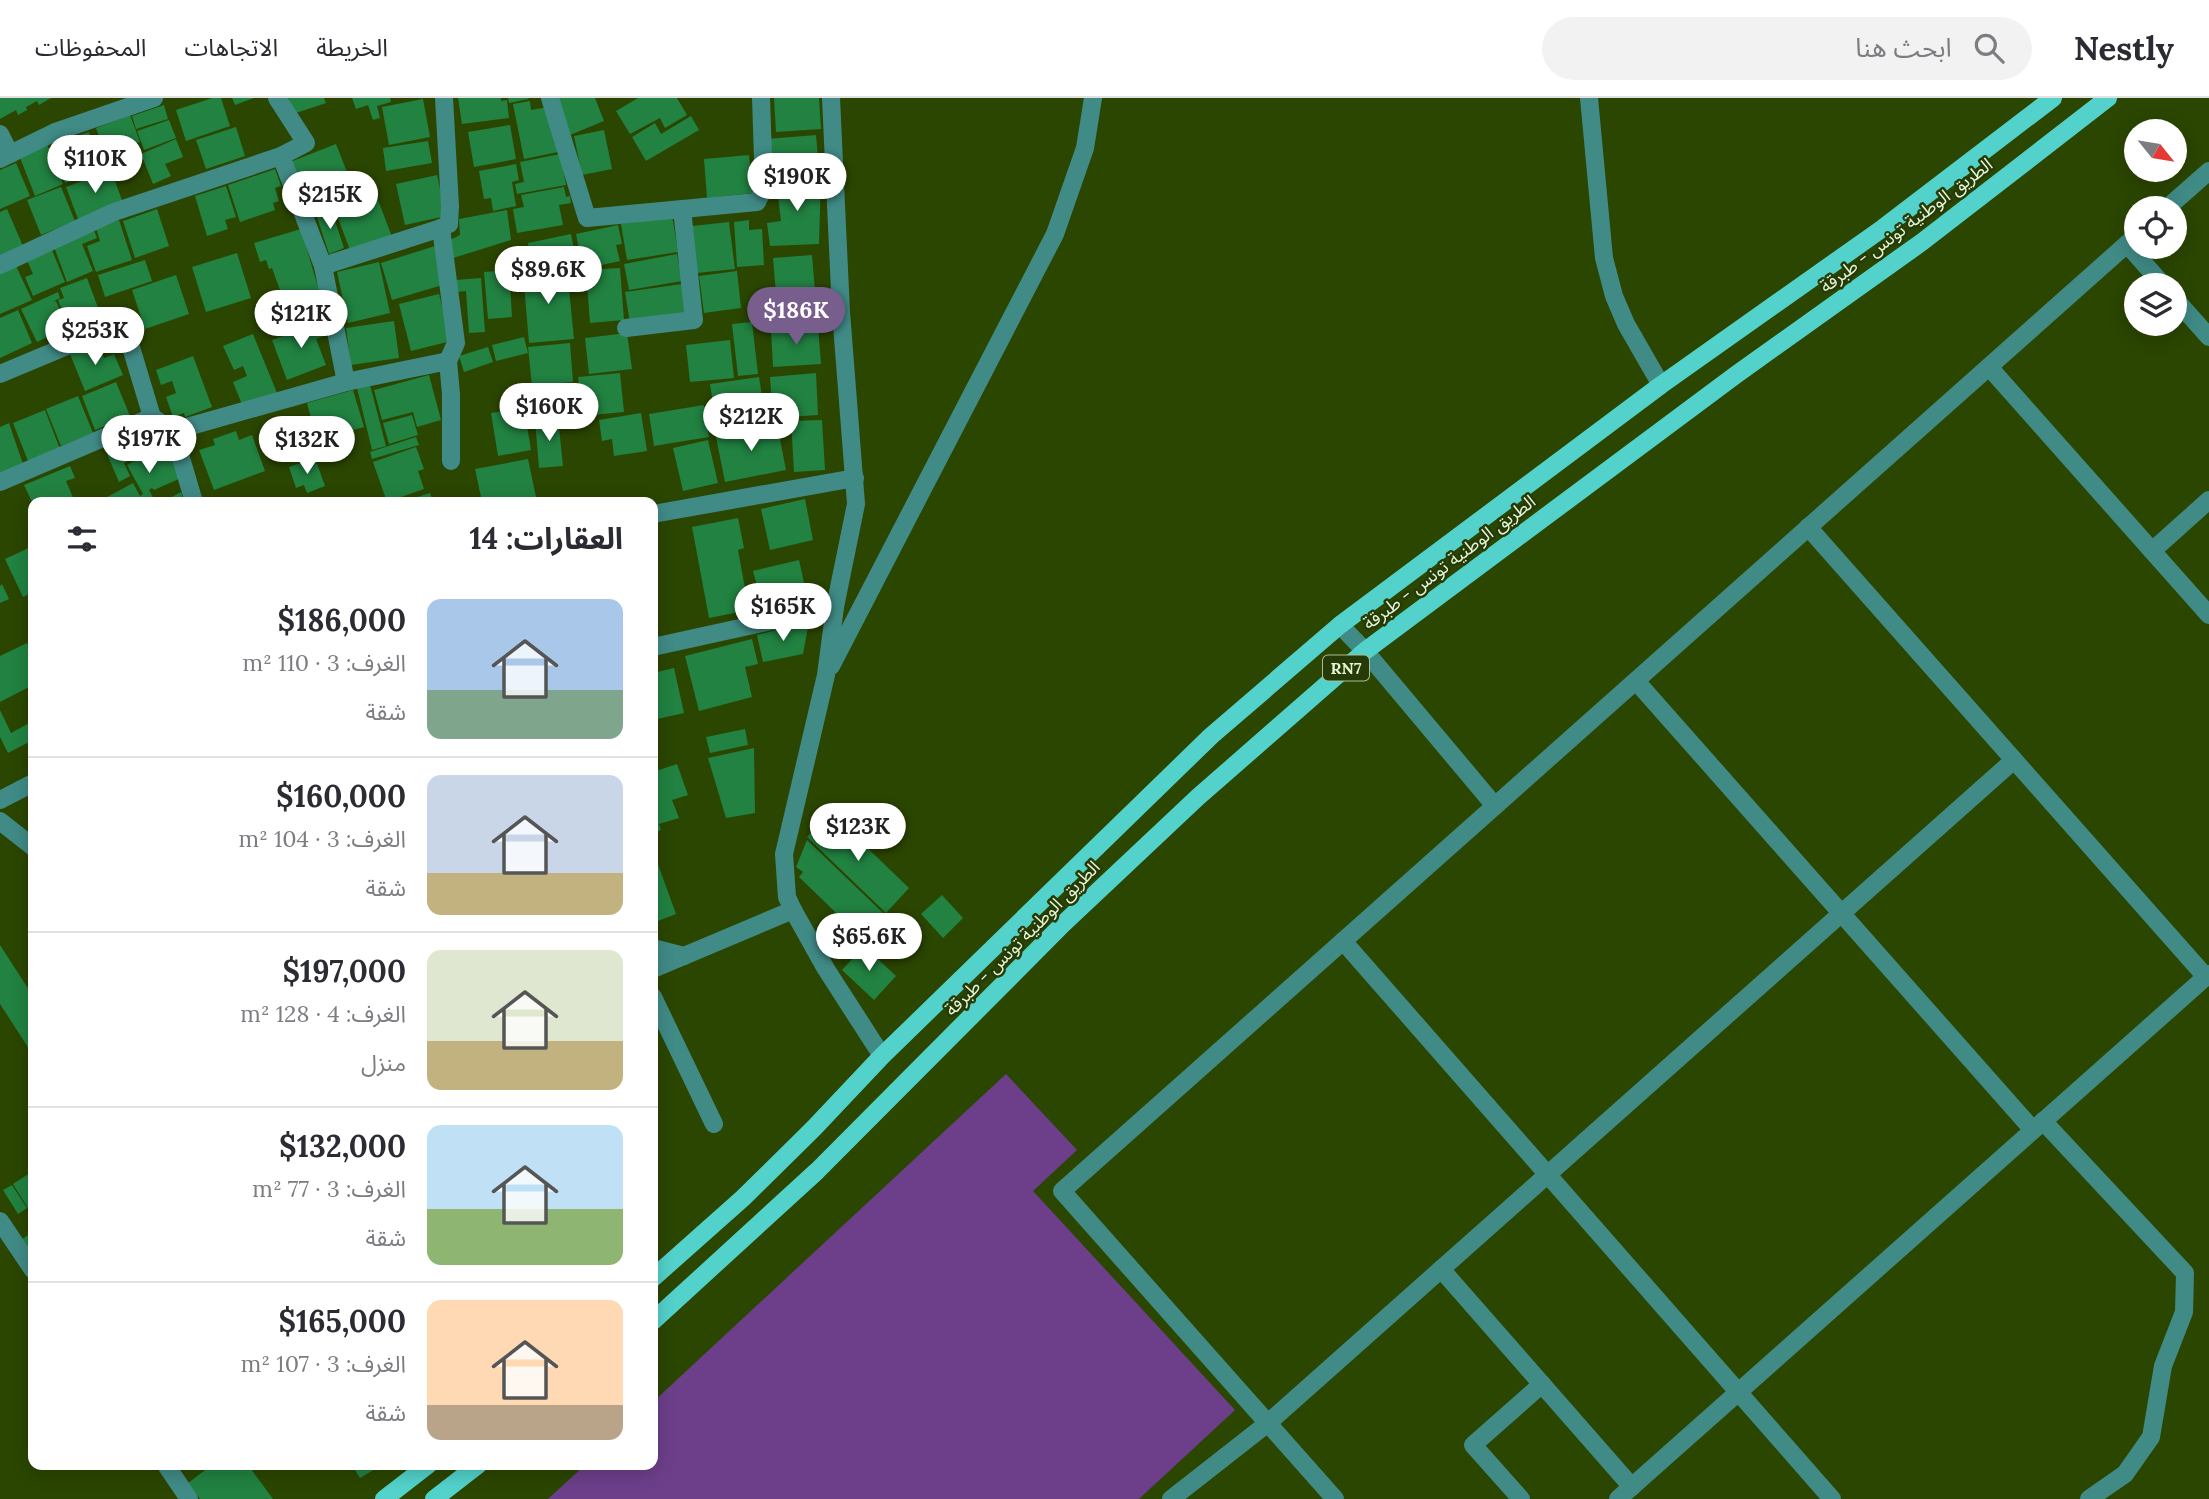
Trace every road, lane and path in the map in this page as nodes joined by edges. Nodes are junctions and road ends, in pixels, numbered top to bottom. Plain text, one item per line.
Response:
1 (154, 98) edge
2 (278, 98) edge
3 (443, 98) edge
4 (550, 98) edge
5 (761, 98) edge
6 (831, 98) edge
7 (1093, 98) edge
8 (1589, 98) edge
9 (2053, 98) edge
10 (2108, 98) edge
11 (116, 104) edge
12 (0, 134) edge
13 (281, 156) junction
14 (5, 157) edge
15 (2209, 171) edge
16 (2181, 196) edge
17 (682, 209) junction
18 (441, 228) junction
19 (2124, 247) edge
20 (0, 265) edge
21 (323, 266) junction
22 (2187, 312) edge
23 (626, 328) dead end
24 (2209, 337) edge
25 (448, 361) junction
26 (1989, 367) junction
27 (0, 374) edge
28 (346, 382) junction
29 (1661, 385) junction
30 (152, 417) junction
31 (173, 431) junction
32 (451, 461) dead end
33 (855, 478) junction
34 (0, 482) edge
35 (193, 497) edge
36 (2209, 500) edge
37 (658, 513) edge
38 (1808, 527) junction
39 (2152, 551) junction
40 (835, 607) junction
41 (2209, 615) edge
42 (1340, 625) junction
43 (658, 646) edge
44 (1365, 652) junction
45 (826, 675) junction
46 (1636, 681) junction
47 (2014, 760) junction
48 (28, 786) edge
49 (0, 800) edge
50 (1495, 806) junction
51 (0, 821) edge
52 (28, 843) edge
53 (793, 910) junction
54 (1842, 913) junction
55 (1343, 941) junction
56 (658, 949) edge
57 (684, 956) junction
58 (658, 967) edge
59 (2207, 976) edge
60 (658, 1007) edge
61 (882, 1056) junction
62 (714, 1124) dead end
63 (2038, 1126) junction
64 (1548, 1174) junction
65 (0, 1221) edge
66 (28, 1262) edge
67 (1441, 1269) junction
68 (658, 1274) edge
69 (658, 1316) edge
70 (1542, 1384) junction
71 (1739, 1392) junction
72 (1268, 1423) junction
73 (169, 1470) edge
74 (422, 1470) edge
75 (472, 1470) edge
76 (1632, 1487) junction
77 (189, 1499) edge
78 (384, 1499) edge
79 (434, 1499) edge
80 (1171, 1499) edge
81 (1335, 1499) edge
82 (1521, 1499) edge
83 (1618, 1499) edge
84 (1832, 1499) edge
85 (2089, 1499) edge

1 - 11 street
2 - 13 street
3 - 18 street
4 - 17 street
5 - 17 street
6 - 33 street
7 - 45 street
8 - 29 street
9 - 29 main road, الطريق الوطنية تونس - طبرقة / RN7
10 - 44 main road, الطريق الوطنية تونس - طبرقة / RN7
11 - 14 street
12 - 14 street
13 - 20 street
13 - 21 street
15 - 16 street
17 - 23 street
18 - 21 street
18 - 25 street
19 - 26 street
21 - 28 street
22 - 24 street
25 - 28 street
25 - 32 street
26 - 38 street
26 - 39 street
27 - 30 street
28 - 31 street
29 - 42 main road, الطريق الوطنية تونس - طبرقة / RN7
30 - 31 street
30 - 34 street
31 - 35 street
33 - 37 street
33 - 40 street
36 - 39 street
38 - 46 street
38 - 47 street
39 - 41 street
40 - 43 street
40 - 45 street
42 - 44 street
42 - 61 main road, الطريق الوطنية تونس - طبرقة / RN7
44 - 50 street
44 - 69 main road, الطريق الوطنية تونس - طبرقة / RN7
45 - 53 street
46 - 50 street
46 - 54 street
47 - 54 street
47 - 59 street
48 - 49 street
50 - 55 street
51 - 52 street
53 - 57 street
53 - 61 street
54 - 63 street
54 - 64 street
55 - 64 street
55 - 72 street
56 - 57 street
57 - 58 street
59 - 63 street
60 - 62 street
61 - 68 main road, الطريق الوطنية تونس - طبرقة / RN7
63 - 71 street
63 - 85 street
64 - 67 street
64 - 71 street
65 - 66 street
67 - 70 street
67 - 72 street
70 - 76 street
70 - 82 street
71 - 76 street
71 - 84 street
72 - 80 street
72 - 81 street
73 - 77 street
74 - 78 main road
75 - 79 main road
76 - 83 street

